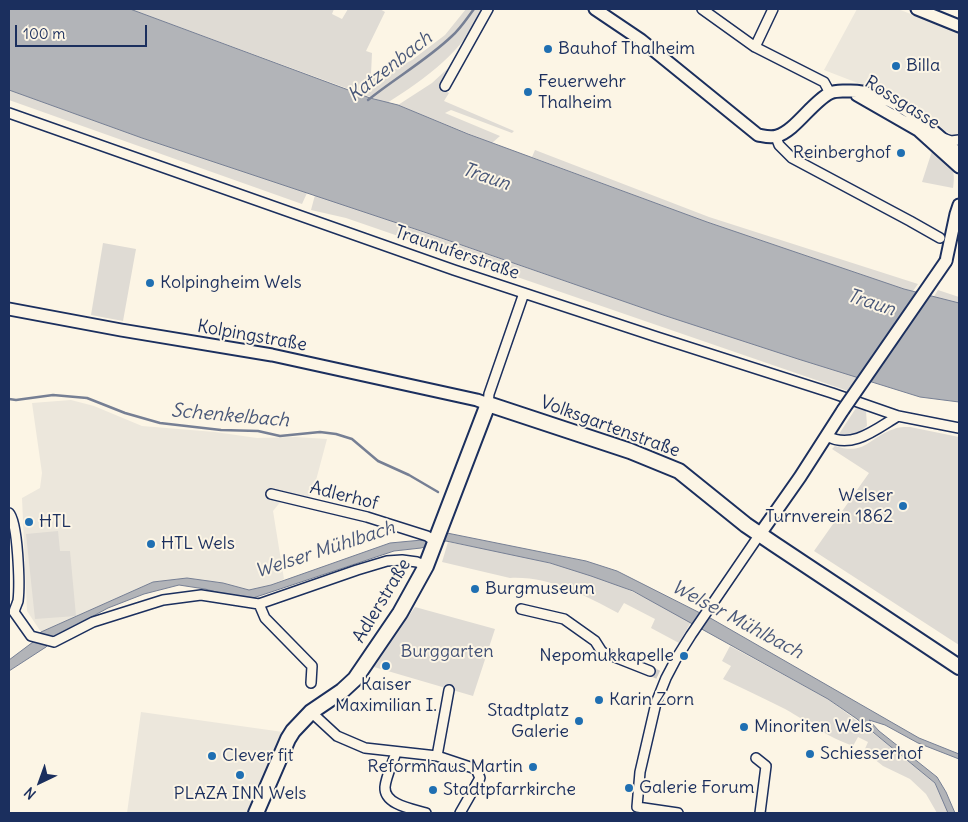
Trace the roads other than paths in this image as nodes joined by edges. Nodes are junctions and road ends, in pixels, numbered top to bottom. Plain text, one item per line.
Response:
1 (488, 9) edge
2 (598, 9) edge
3 (702, 9) edge
4 (773, 9) edge
5 (917, 9) edge
6 (959, 26) edge
7 (755, 47) junction
8 (445, 86) dead end
9 (848, 91) junction
10 (830, 93) junction
11 (9, 113) edge
12 (776, 136) junction
13 (941, 137) junction
14 (959, 140) edge
15 (959, 154) edge
16 (959, 167) edge
17 (959, 205) edge
18 (959, 232) edge
19 (940, 238) dead end
20 (946, 261) junction
21 (524, 293) junction
22 (9, 309) edge
23 (488, 404) junction
24 (898, 416) junction
25 (959, 428) edge
26 (827, 436) junction
27 (271, 494) dead end
28 (9, 513) edge
29 (760, 534) junction
30 (434, 540) junction
31 (426, 566) junction
32 (259, 604) junction
33 (521, 609) dead end
34 (11, 613) edge
35 (959, 667) edge
36 (650, 671) tunnel mouth
37 (311, 683) dead end
38 (449, 690) dead end
39 (311, 712) junction
40 (396, 752) junction
41 (437, 756) junction
42 (756, 758) dead end
43 (256, 813) edge
44 (426, 813) edge
45 (460, 813) edge
46 (678, 813) edge
47 (760, 813) edge

1 - 8 street
2 - 12 main road
3 - 7 street
4 - 7 street
5 - 6 main road
7 - 10 street
9 - 10 main road, Rossgasse
9 - 13 main road, Rossgasse
9 - 16 main road, Rossgasse
10 - 12 main road
11 - 21 street, Traunuferstraße
12 - 19 street
13 - 14 street
13 - 15 main road, Rossgasse
17 - 20 main road
18 - 20 main road
20 - 26 main road, bridge
21 - 23 street, Adlerstraße
21 - 24 street, Traunuferstraße
22 - 23 main road, Kolpingstraße
23 - 29 main road, Volksgartenstraße
23 - 30 main road, Adlerstraße
24 - 25 street, Traunuferstraße
24 - 26 street
26 - 29 main road
27 - 30 street, Adlerhof
28 - 34 street
29 - 35 main road, Volksgartenstraße
29 - 46 street
30 - 31 main road, Adlerstraße
31 - 32 street
31 - 39 main road, Adlerstraße
32 - 34 street
32 - 37 street
33 - 36 street
38 - 41 street
39 - 40 street
39 - 43 main road, Adlerstraße
40 - 41 street
40 - 44 street
41 - 45 street
42 - 47 street

